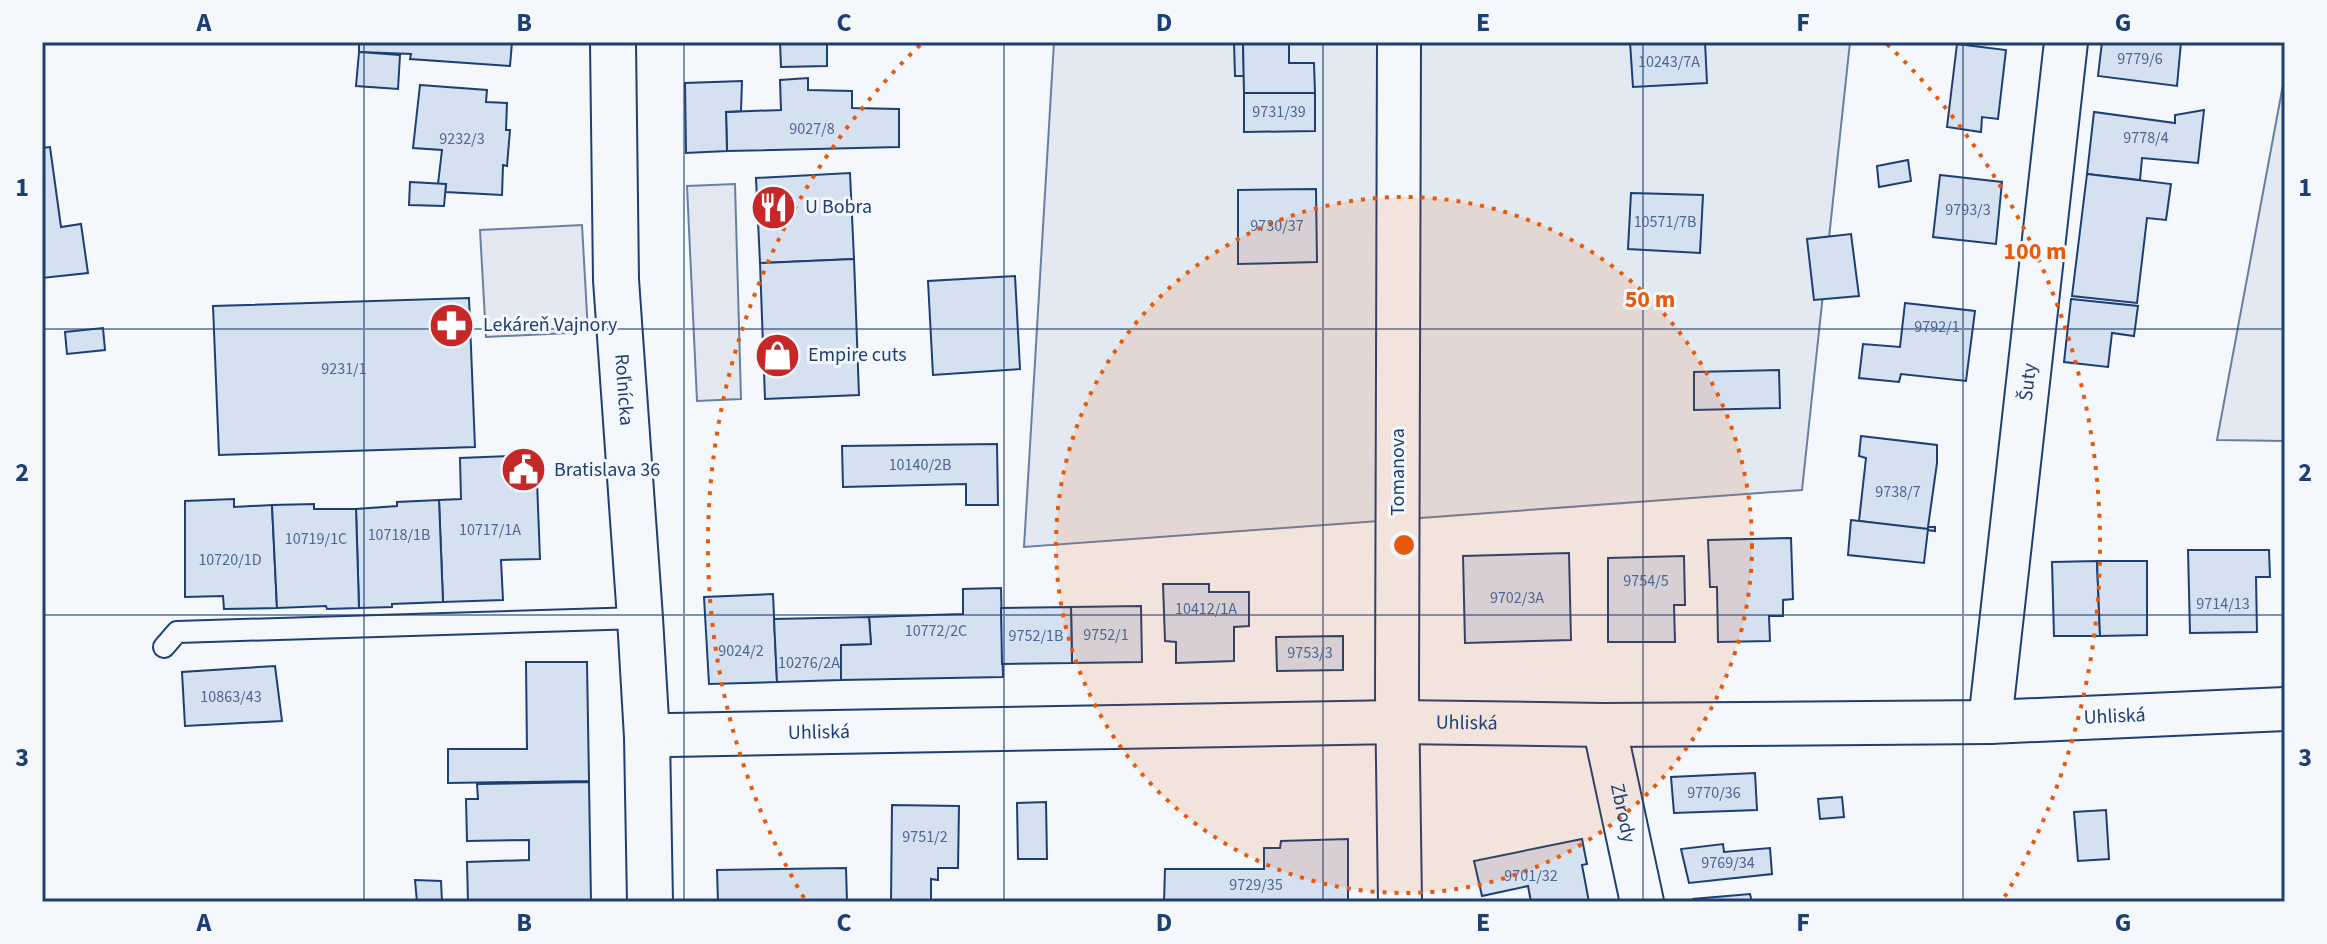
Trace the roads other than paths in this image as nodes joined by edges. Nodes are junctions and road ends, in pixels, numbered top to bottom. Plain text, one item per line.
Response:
1 (613, 42) edge
2 (1399, 42) edge
3 (2066, 42) edge
4 (640, 618) junction
5 (164, 647) dead end
6 (2285, 709) edge
7 (1398, 722) junction
8 (1990, 722) junction
9 (1604, 725) junction
10 (647, 737) junction
11 (650, 902) edge
12 (1400, 902) edge
13 (1642, 902) edge

1 - 4 street, Roľnícka
2 - 7 street, Tomanova
3 - 8 street, Šuty
4 - 5 lane
4 - 10 street, Roľnícka
6 - 8 street, Uhliská
7 - 9 street, Uhliská
7 - 10 street, Uhliská
7 - 12 street, Tomanova
8 - 9 street, Uhliská
9 - 13 street, Zbrody
10 - 11 street, Roľnícka

